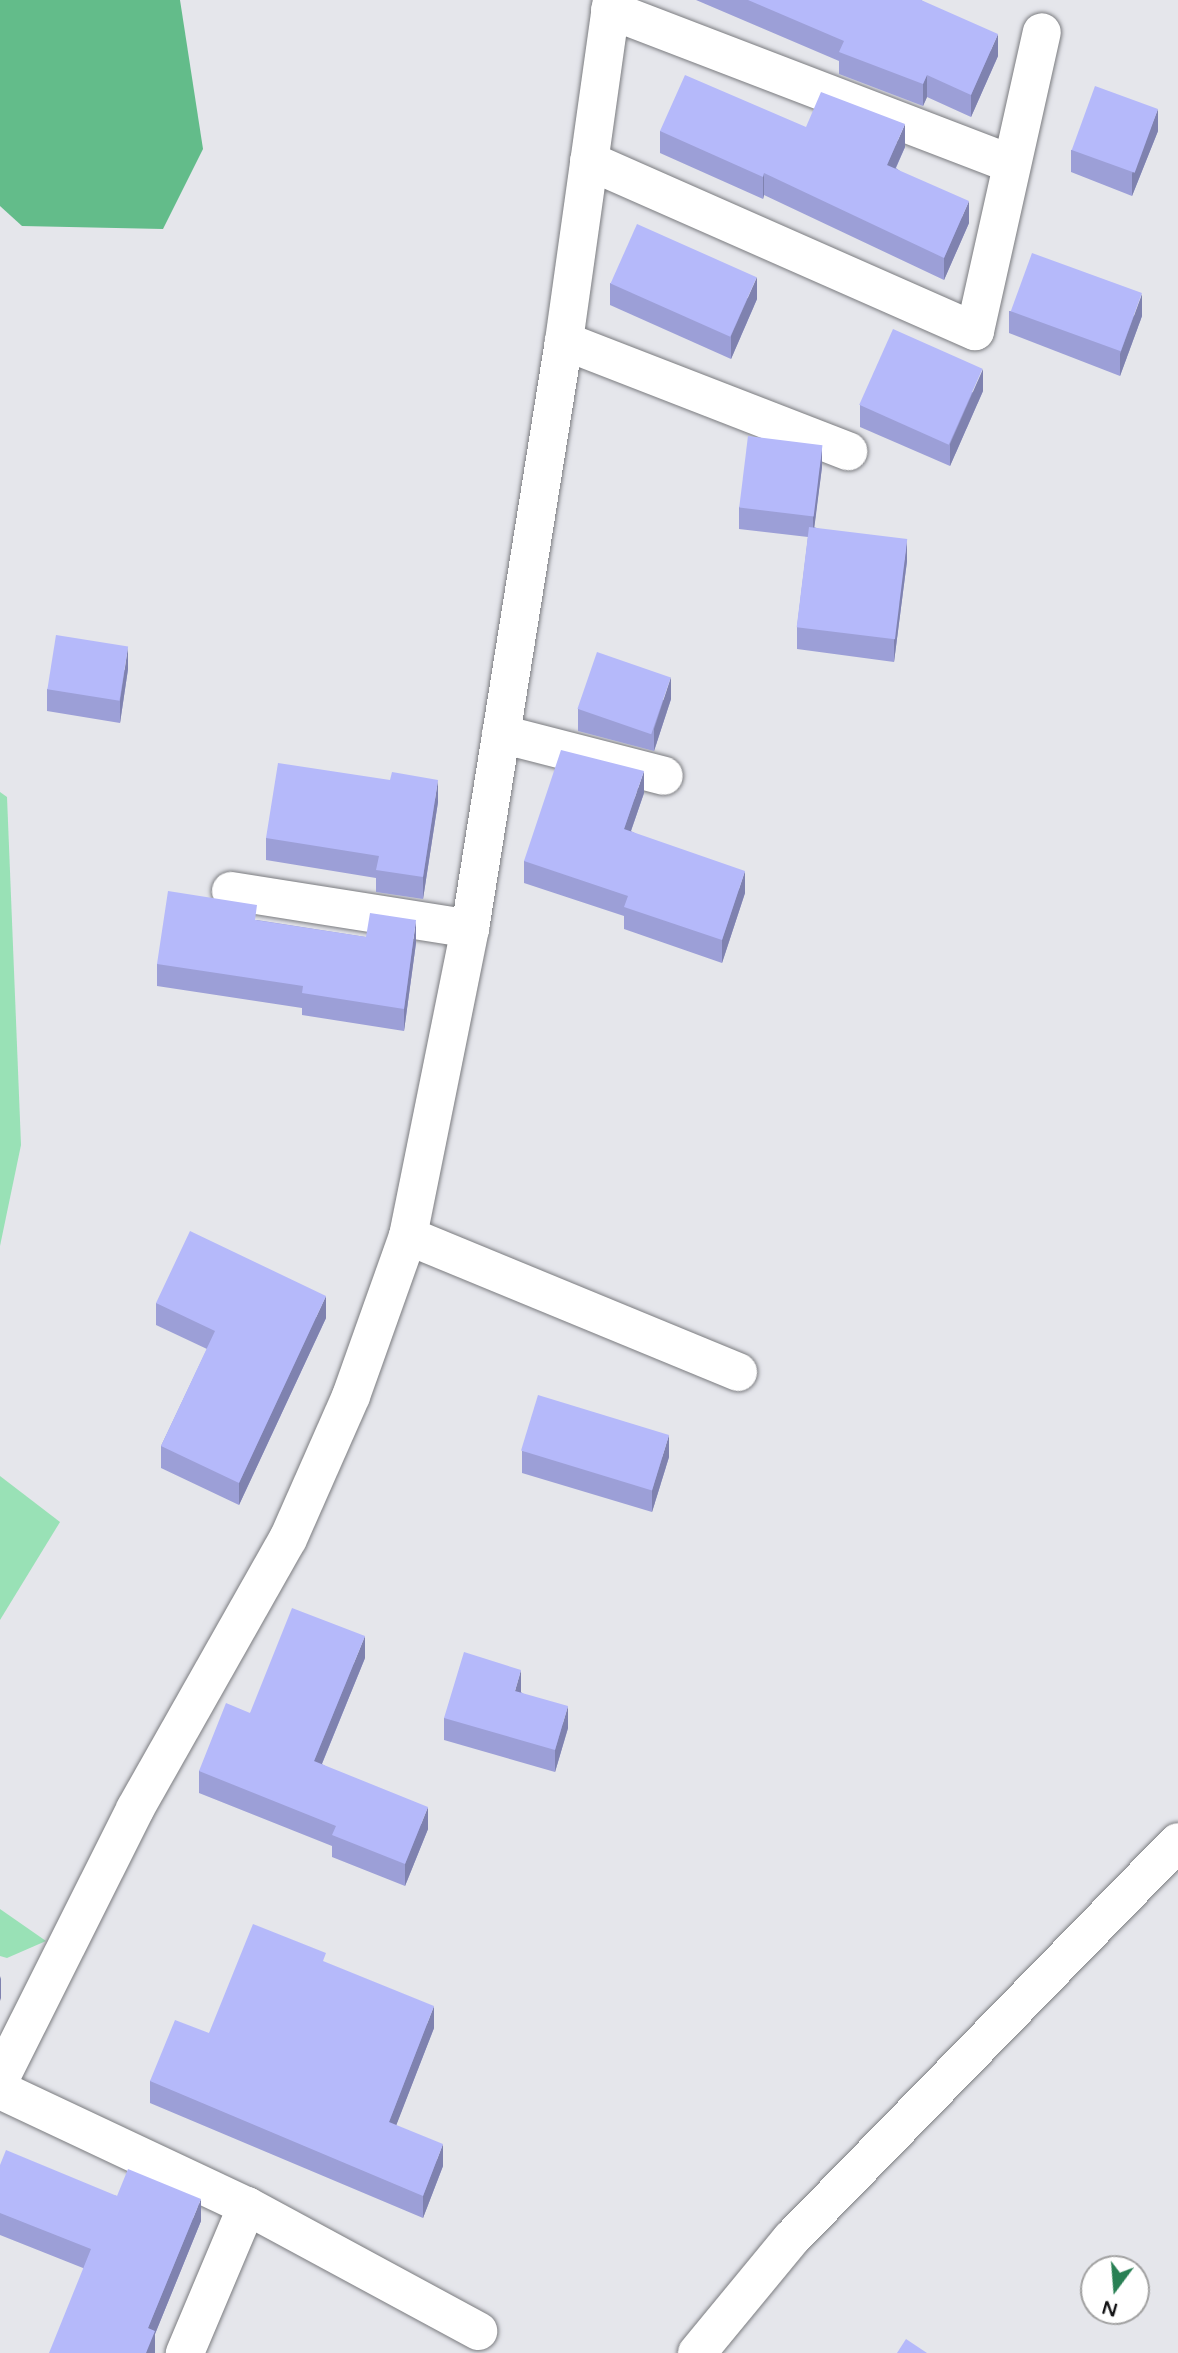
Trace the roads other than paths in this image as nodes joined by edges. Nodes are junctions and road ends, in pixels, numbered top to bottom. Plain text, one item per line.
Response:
1 (611, 5) edge
2 (1042, 32) dead end
3 (589, 161) junction
4 (1012, 164) junction
5 (564, 341) junction
6 (848, 450) dead end
7 (502, 734) junction
8 (664, 776) dead end
9 (231, 891) dead end
10 (470, 929) junction
11 (408, 1236) junction
12 (738, 1372) dead end
13 (1178, 1842) edge
14 (0, 2079) edge
15 (0, 2091) edge
16 (247, 2206) junction
17 (478, 2331) dead end
18 (185, 2353) edge
19 (697, 2353) edge

1 - 3 street
1 - 4 street
2 - 4 street
3 - 4 street
3 - 5 street
5 - 6 street
5 - 7 street
7 - 8 street
7 - 10 street
9 - 10 street
10 - 11 street
11 - 12 street
11 - 14 street
13 - 19 street
15 - 16 street
16 - 17 street
16 - 18 street

